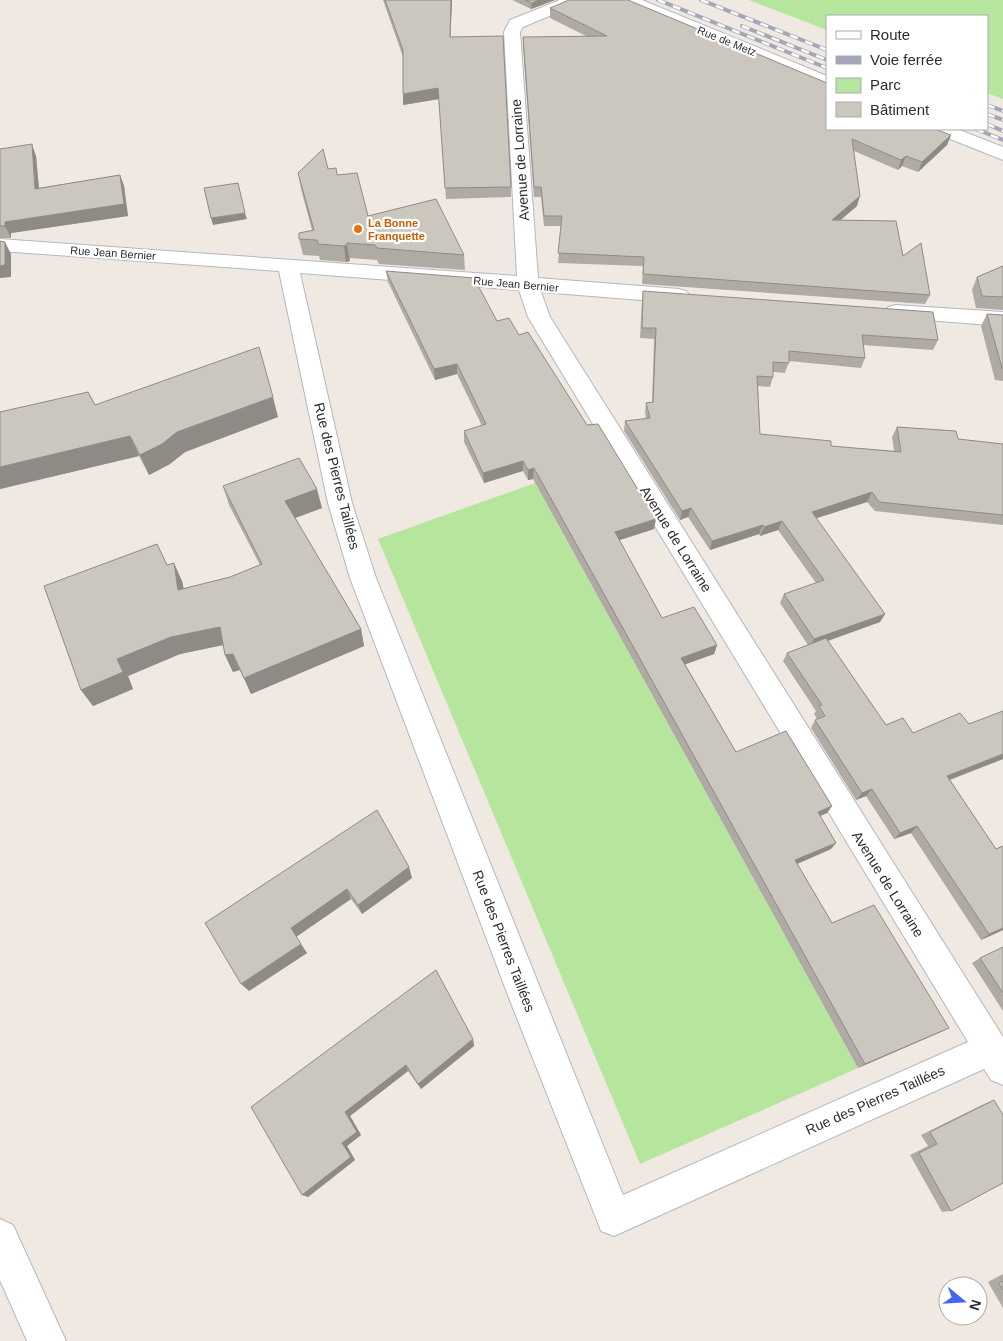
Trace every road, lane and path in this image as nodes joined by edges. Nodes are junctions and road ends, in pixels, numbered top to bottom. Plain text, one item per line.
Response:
1 (575, 0) edge
2 (628, 0) edge
3 (826, 82) edge
4 (943, 130) edge
5 (1003, 154) edge
6 (0, 245) edge
7 (288, 265) junction
8 (528, 286) junction
9 (696, 298) edge
10 (874, 310) edge
11 (1003, 320) edge
12 (997, 1058) edge
13 (0, 1238) edge
14 (47, 1341) edge

1 - 8 street, Avenue de Lorraine
2 - 3 street, Rue de Metz
4 - 5 street
6 - 7 street, Rue Jean Bernier
7 - 8 street, Rue Jean Bernier
7 - 12 street, Rue des Pierres Taillées
8 - 9 street, Rue Jean Bernier
8 - 12 street, Avenue de Lorraine
10 - 11 street
13 - 14 street

